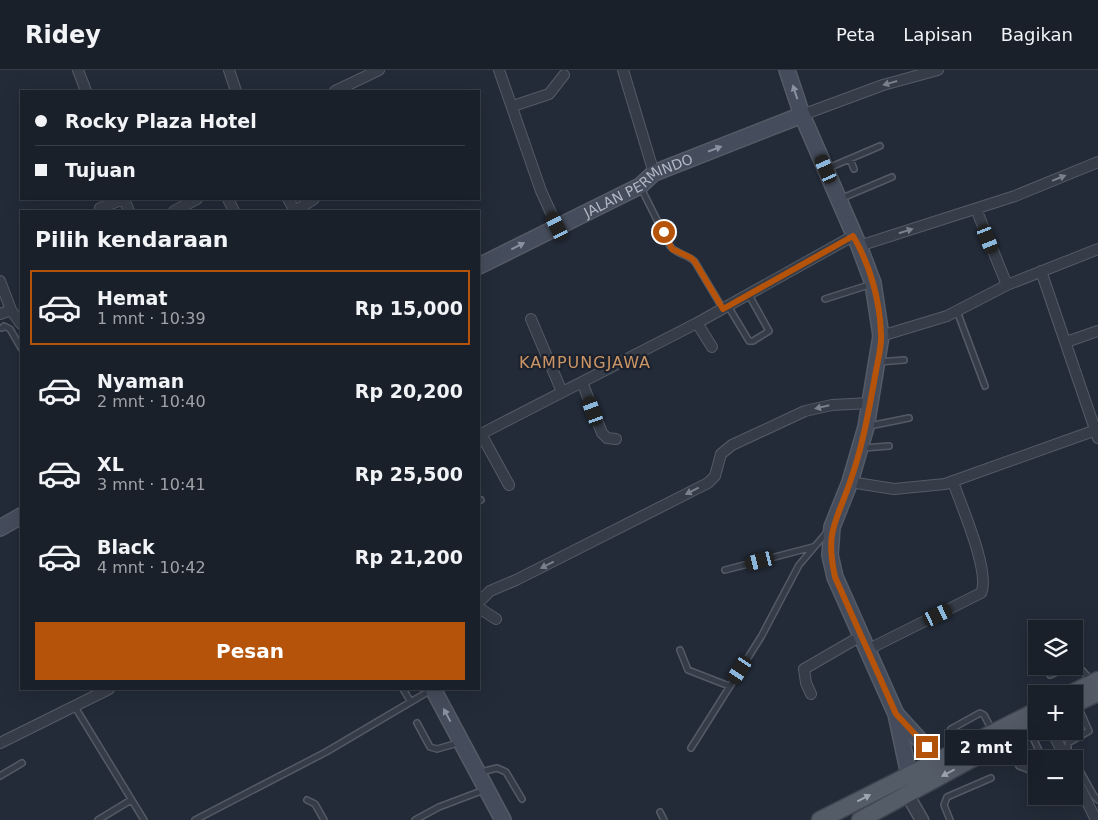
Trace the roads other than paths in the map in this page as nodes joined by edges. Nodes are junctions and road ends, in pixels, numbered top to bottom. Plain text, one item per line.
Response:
1 (78, 70) edge
2 (229, 70) edge
3 (379, 70) edge
4 (499, 70) edge
5 (623, 70) edge
6 (787, 70) edge
7 (938, 70) edge
8 (564, 75) dead end
9 (86, 90) edge
10 (236, 90) edge
11 (338, 90) edge
12 (513, 106) junction
13 (802, 115) junction
14 (880, 146) dead end
15 (850, 159) junction
16 (1098, 162) edge
17 (826, 169) junction
18 (854, 169) dead end
19 (654, 173) junction
20 (892, 177) dead end
21 (640, 186) junction
22 (121, 200) edge
23 (195, 200) edge
24 (312, 200) edge
25 (839, 200) junction
26 (100, 208) dead end
27 (976, 209) junction
28 (176, 210) edge
29 (297, 210) edge
30 (557, 226) junction
31 (856, 241) junction
32 (1098, 249) edge
33 (480, 265) edge
34 (1041, 271) junction
35 (0, 281) edge
36 (873, 284) junction
37 (1007, 285) junction
38 (749, 295) junction
39 (825, 299) dead end
40 (726, 308) junction
41 (11, 310) junction
42 (957, 311) junction
43 (0, 314) edge
44 (532, 319) dead end
45 (20, 323) edge
46 (697, 324) junction
47 (2, 328) dead end
48 (1098, 331) edge
49 (881, 336) junction
50 (1066, 342) junction
51 (20, 346) edge
52 (712, 347) dead end
53 (904, 360) dead end
54 (877, 362) junction
55 (582, 382) junction
56 (984, 386) dead end
57 (562, 392) junction
58 (870, 403) junction
59 (909, 418) dead end
60 (866, 426) junction
61 (1097, 429) edge
62 (480, 435) edge
63 (616, 439) dead end
64 (889, 446) dead end
65 (860, 448) junction
66 (850, 482) junction
67 (953, 482) junction
68 (509, 485) dead end
69 (20, 517) edge
70 (832, 527) junction
71 (0, 528) edge
72 (814, 547) junction
73 (724, 570) dead end
74 (480, 601) edge
75 (480, 609) edge
76 (496, 619) dead end
77 (864, 643) junction
78 (680, 650) dead end
79 (1083, 671) edge
80 (1096, 685) edge
81 (729, 686) junction
82 (107, 690) edge
83 (404, 690) edge
84 (431, 690) edge
85 (434, 690) edge
86 (811, 694) dead end
87 (1083, 694) edge
88 (411, 702) junction
89 (75, 707) junction
90 (896, 714) junction
91 (1028, 717) edge
92 (1083, 718) edge
93 (418, 723) dead end
94 (1028, 727) edge
95 (951, 729) dead end
96 (1083, 734) edge
97 (1000, 737) junction
98 (1073, 740) edge
99 (461, 742) junction
100 (0, 743) edge
101 (691, 748) dead end
102 (1068, 750) edge
103 (938, 760) junction
104 (22, 763) dead end
105 (1028, 768) edge
106 (478, 773) junction
107 (909, 775) junction
108 (0, 776) edge
109 (1083, 777) edge
110 (991, 778) dead end
111 (487, 789) junction
112 (1083, 793) edge
113 (907, 794) junction
114 (522, 798) dead end
115 (131, 800) junction
116 (307, 800) dead end
117 (1098, 800) edge
118 (660, 812) dead end
119 (98, 820) edge
120 (144, 820) edge
121 (195, 820) edge
122 (324, 820) edge
123 (415, 820) edge
124 (503, 820) edge
125 (664, 820) edge
126 (820, 820) edge
127 (860, 820) edge
128 (922, 820) edge
129 (950, 820) edge
130 (1096, 820) edge

1 - 9 street
2 - 10 street
3 - 11 street
4 - 12 street
5 - 19 street
13 -> 6 main road
7 -> 13 street
8 - 12 street
12 - 30 street
13 - 17 main road
19 -> 13 main road, JALAN PERMINDO
14 - 15 lane
15 - 17 lane
15 - 18 lane
27 -> 16 street
17 - 25 main road
19 - 21 main road, JALAN PERMINDO
20 - 25 lane
21 - 30 main road, JALAN PERMINDO
21 - 40 lane
22 - 26 street
23 - 28 street
24 - 29 street
25 - 31 main road
31 -> 27 street
27 - 37 street
33 -> 30 main road, JALAN PERMINDO
31 - 36 main road
31 - 38 street
32 - 34 street
34 - 37 street
34 - 50 street
35 - 41 street
36 - 39 lane
36 - 49 main road
37 - 42 street
38 - 40 street
38 - 40 lane
40 - 46 street
41 - 43 street
41 - 45 street
42 - 49 street
42 - 56 lane
44 - 57 street
46 - 52 street
46 - 55 street
47 - 51 lane
48 - 50 street
49 - 54 main road
50 - 61 street
53 - 54 lane
54 - 58 main road
55 - 57 street
55 - 63 street
57 - 62 street
58 - 60 main road
58 -> 74 street
59 - 60 lane
60 - 65 main road
61 - 67 street
62 - 68 street
64 - 65 lane
65 - 66 main road
66 - 67 street
66 - 70 main road
67 - 77 street
69 - 71 main road
70 - 72 lane
70 - 77 main road
72 - 73 lane
72 - 81 lane
75 - 76 street
77 - 86 street
77 - 90 main road
78 - 81 lane
79 - 80 lane
80 - 87 main road
81 - 101 lane
82 - 89 street
83 - 88 lane
84 - 88 lane
99 -> 85 main road
88 - 121 lane
89 - 100 street
89 - 115 lane
90 - 103 main road
90 - 107 main road
91 - 97 main road
92 - 96 lane
93 - 99 lane
94 - 97 main road
95 - 97 lane
97 - 103 main road
97 - 105 lane
97 -> 113 main road
98 - 102 lane
99 - 106 main road
103 - 107 main road
104 - 108 lane
106 - 111 main road
106 - 114 lane
126 -> 107 main road
109 - 117 lane
110 - 129 lane
111 - 123 lane
111 - 124 main road
112 - 130 street
113 - 127 main road
113 - 128 street
115 - 119 lane
115 - 120 lane
116 - 122 lane
118 - 125 lane

